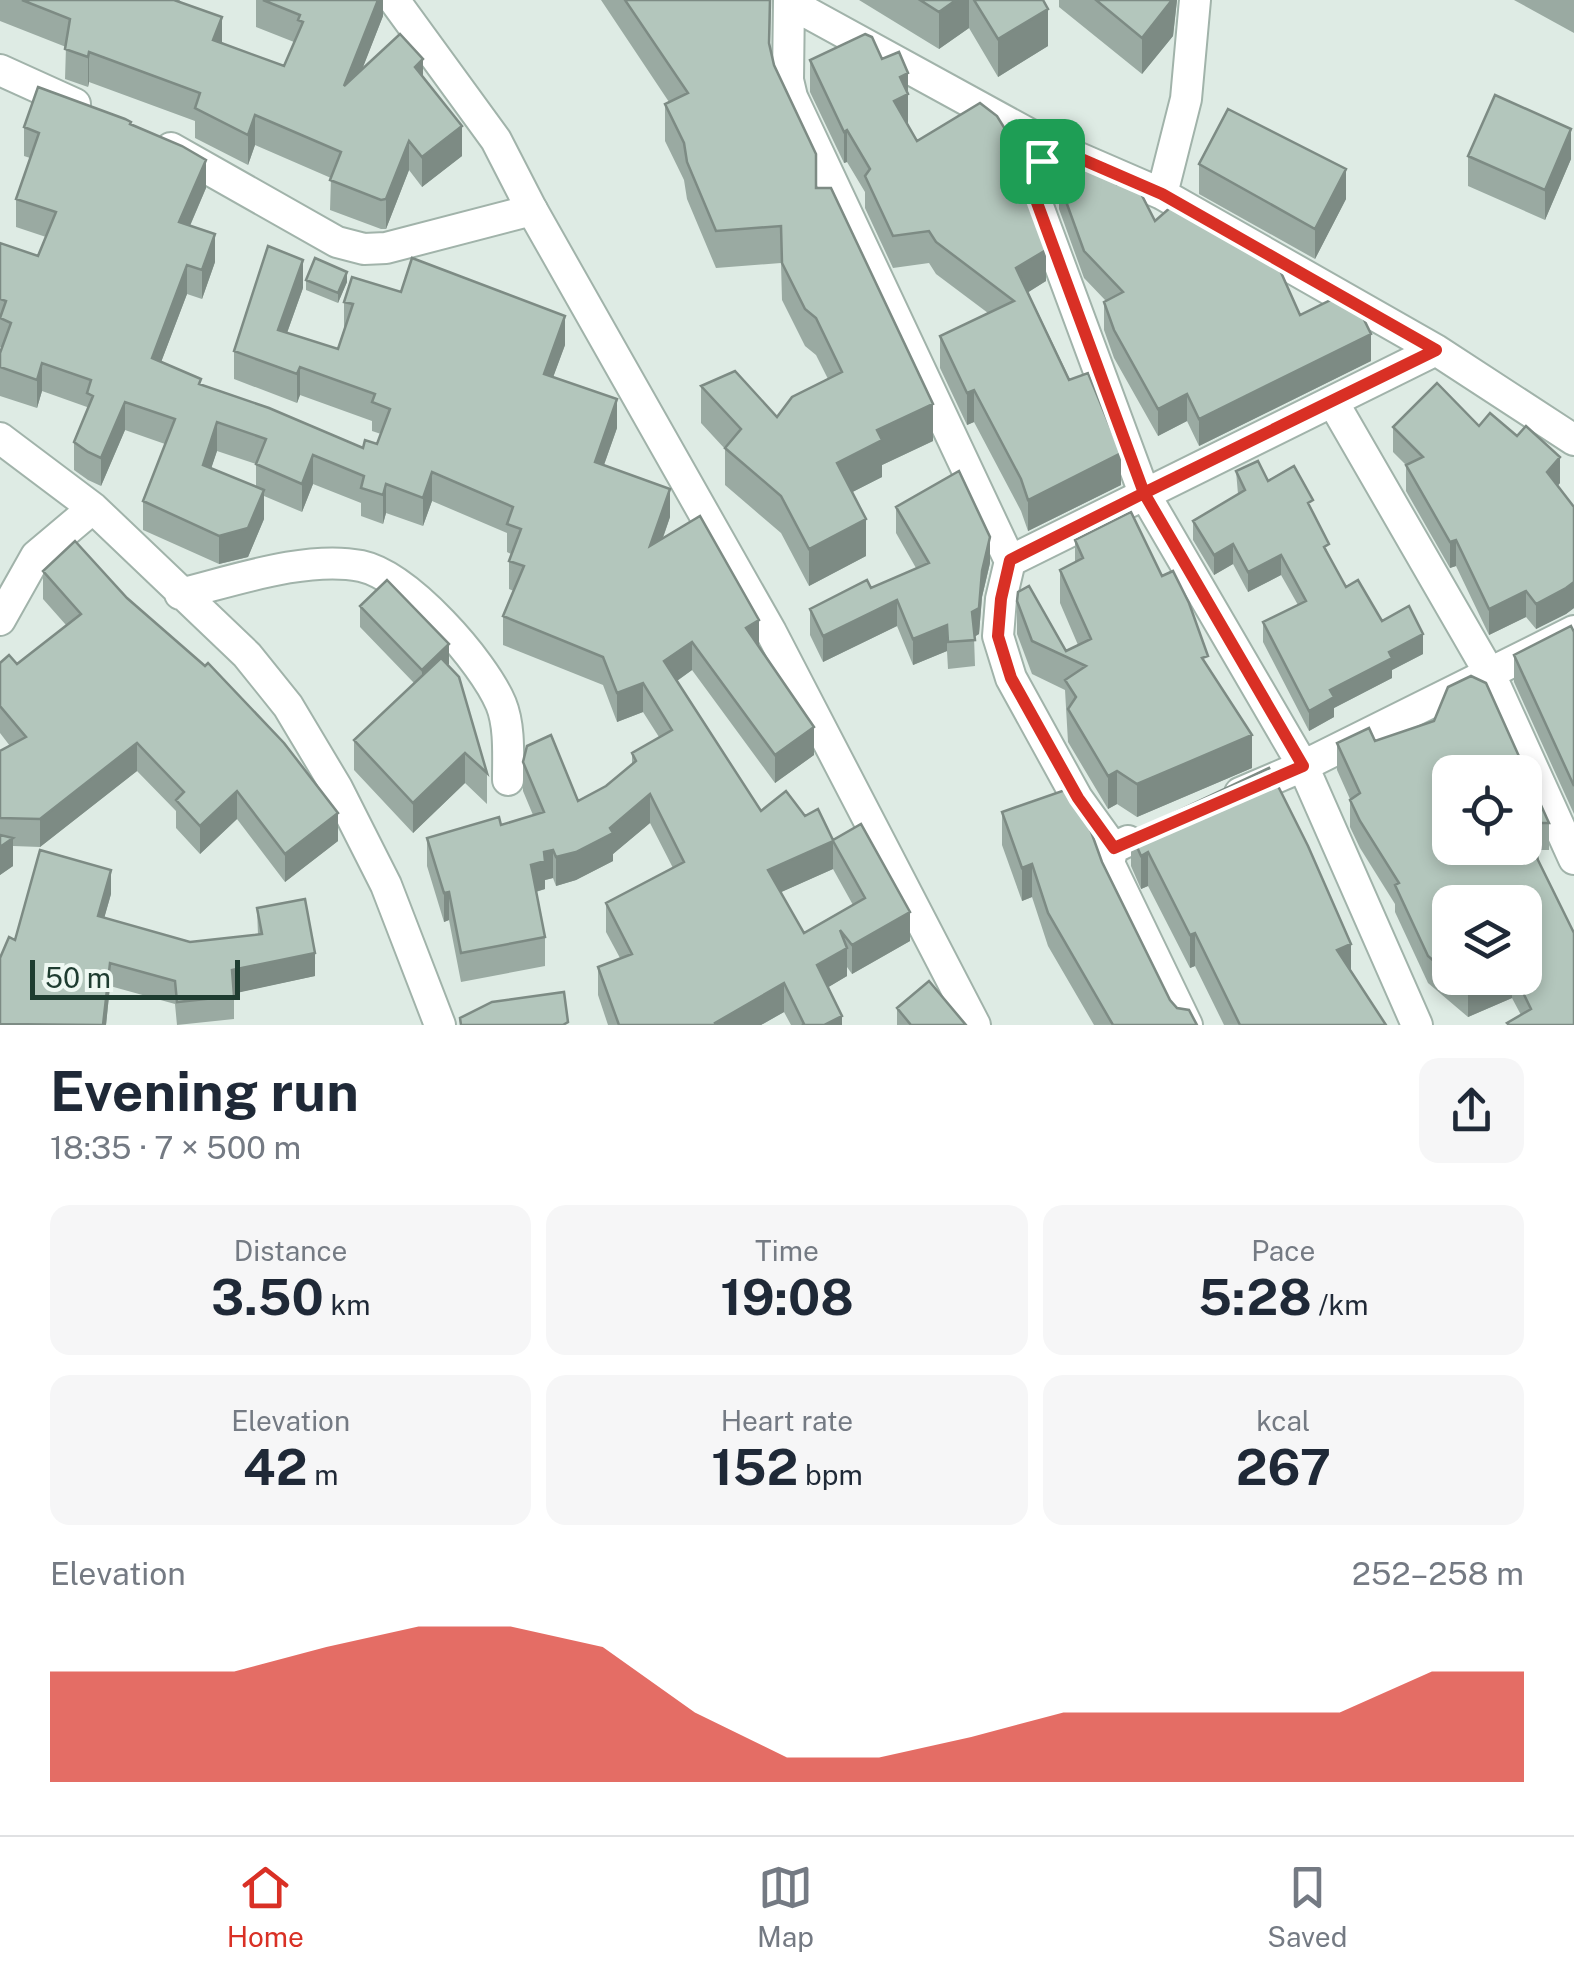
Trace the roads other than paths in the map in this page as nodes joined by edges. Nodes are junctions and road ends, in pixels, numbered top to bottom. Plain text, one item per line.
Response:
1 (394, 0) edge
2 (1195, 0) edge
3 (789, 2) edge
4 (0, 70) edge
5 (108, 119) edge
6 (144, 136) edge
7 (1049, 145) junction
8 (1162, 194) junction
9 (532, 210) junction
10 (1436, 350) junction
11 (1333, 402) junction
12 (0, 438) edge
13 (1574, 440) edge
14 (1144, 493) junction
15 (93, 508) junction
16 (1010, 560) junction
17 (180, 594) junction
18 (0, 620) edge
19 (1574, 631) edge
20 (1490, 674) junction
21 (1303, 766) junction
22 (508, 780) dead end
23 (1212, 804) edge
24 (1158, 827) edge
25 (1114, 848) junction
26 (1574, 859) edge
27 (440, 1025) edge
28 (975, 1025) edge
29 (1188, 1025) edge
30 (1417, 1025) edge

1 - 9 street
2 - 8 street
3 - 7 street
3 - 16 street
4 - 5 street
6 - 9 street
7 - 8 street
7 - 14 street
8 - 10 street
9 - 28 street
10 - 11 street
10 - 13 street
11 - 14 street
11 - 20 street
12 - 15 street
14 - 16 street
14 - 21 street
15 - 17 street
15 - 18 street
16 - 25 street
17 - 22 street
17 - 27 street
19 - 20 street
20 - 21 street
20 - 26 street
21 - 23 street
21 - 30 street
24 - 25 street
25 - 29 street

